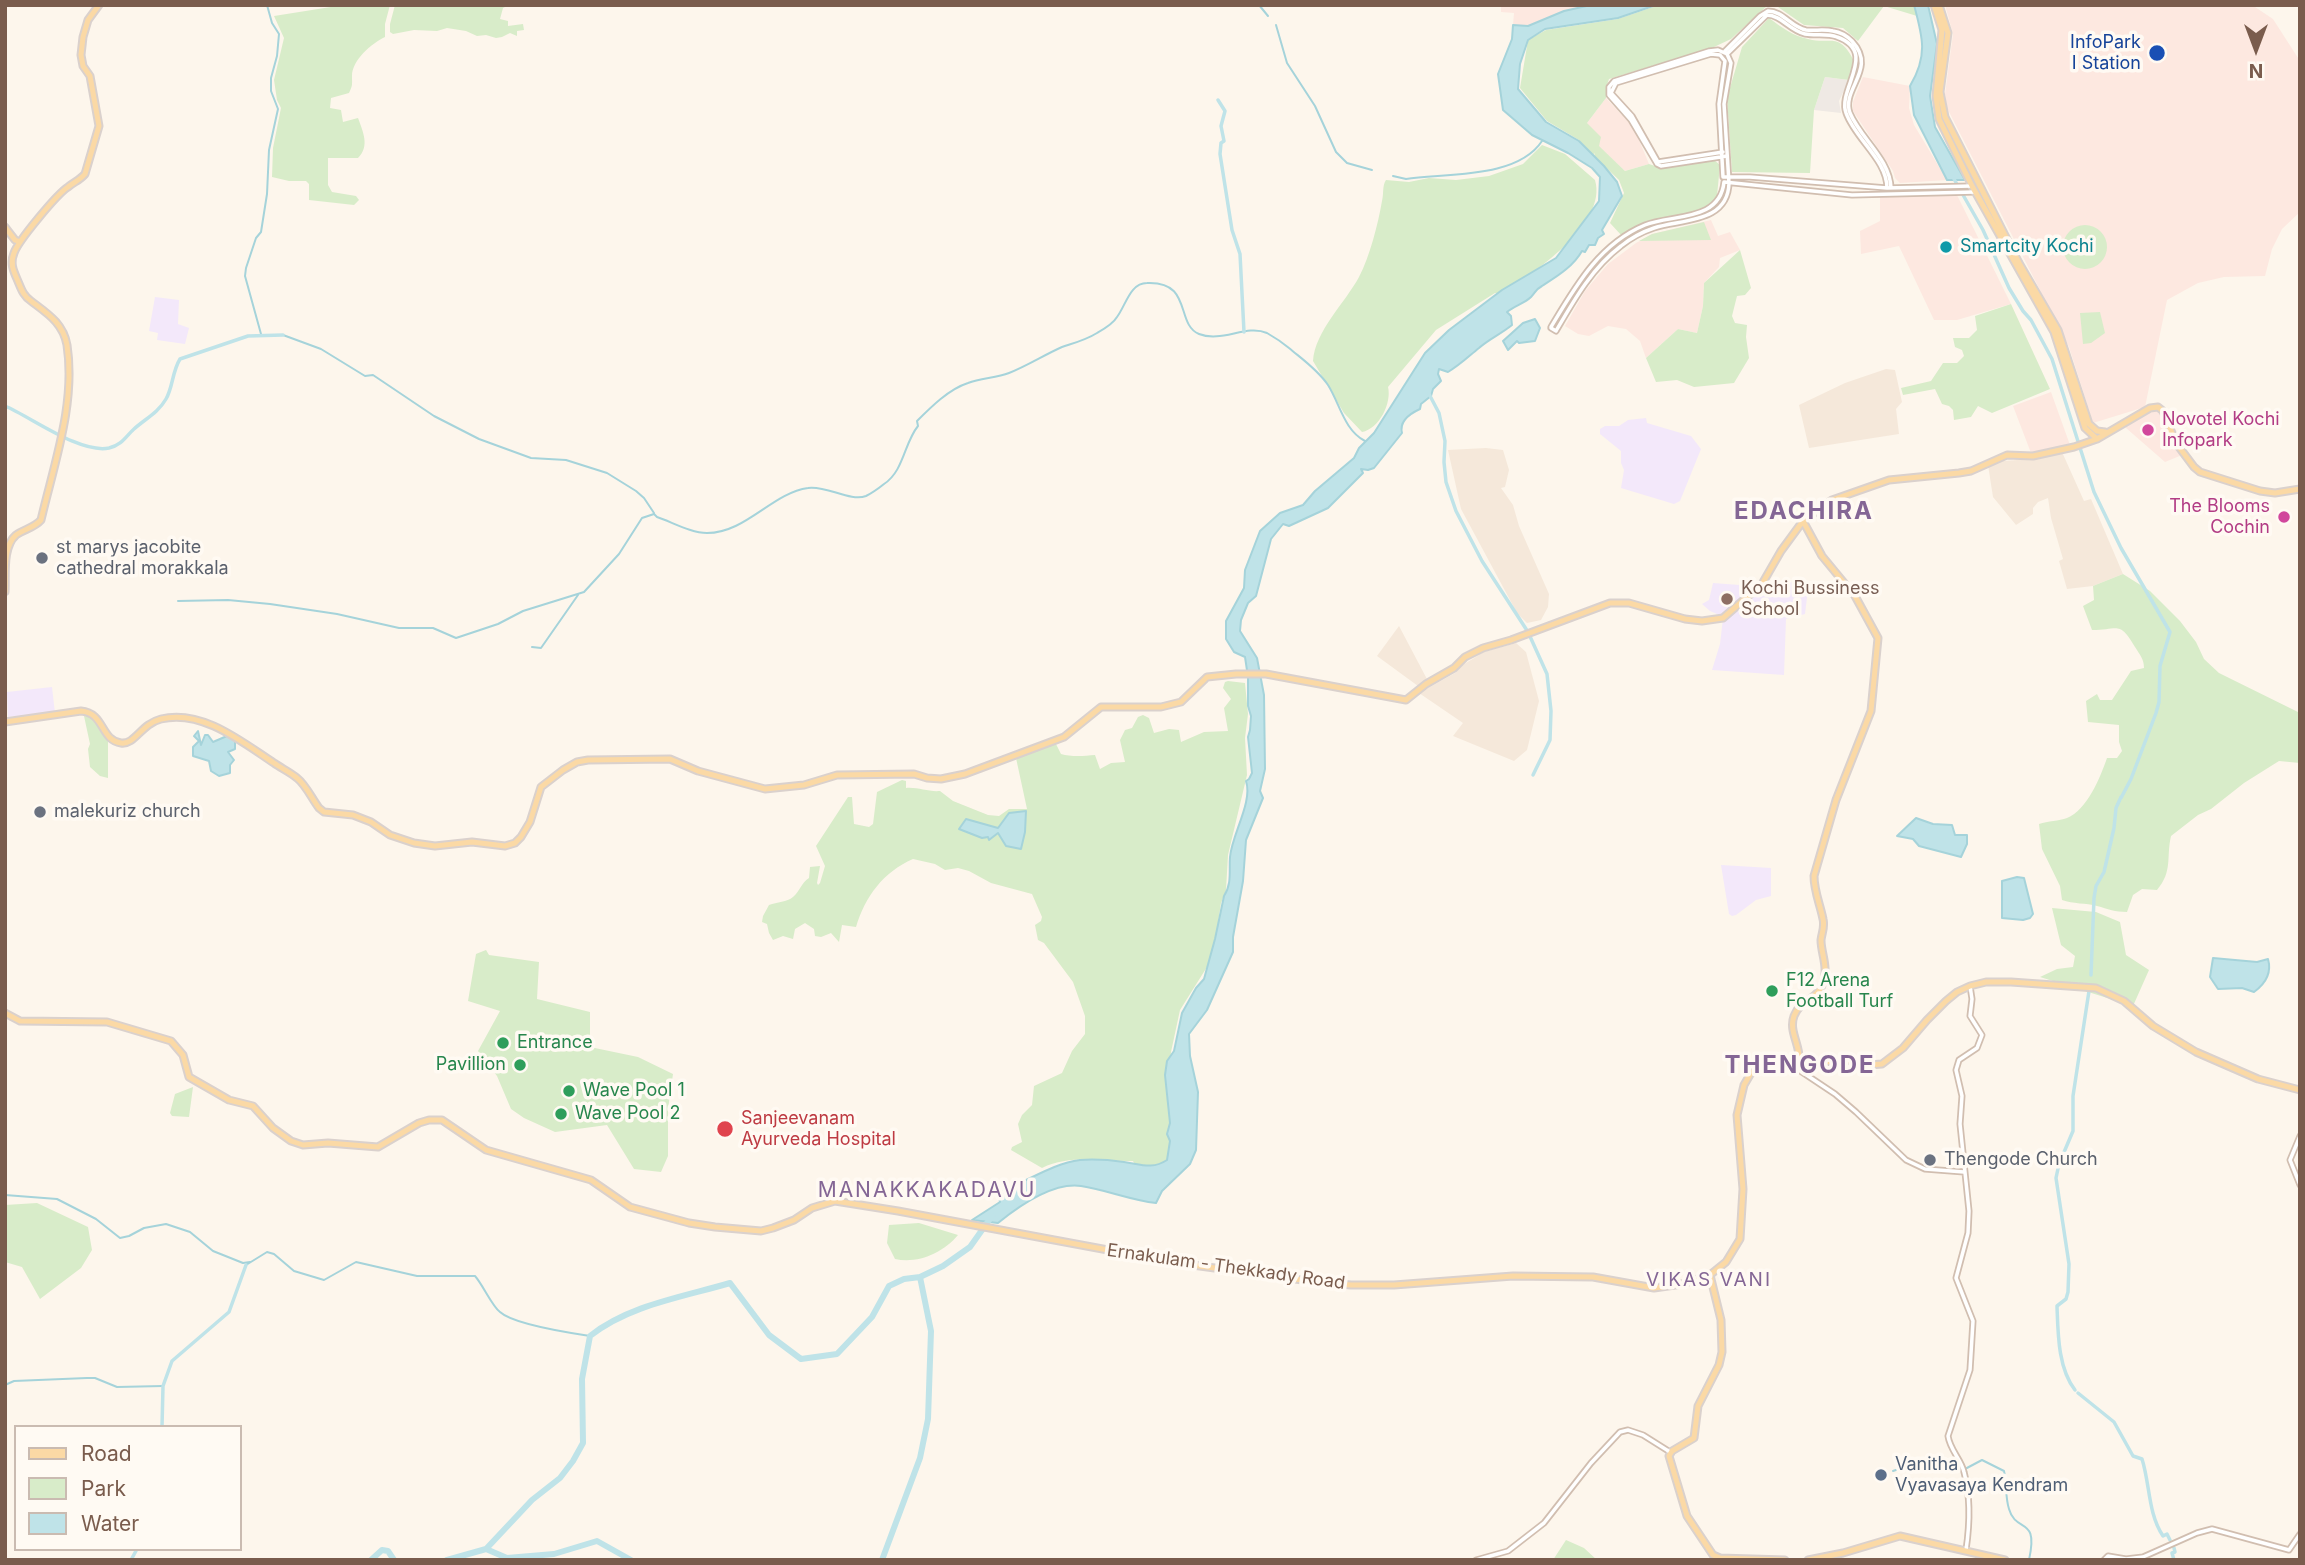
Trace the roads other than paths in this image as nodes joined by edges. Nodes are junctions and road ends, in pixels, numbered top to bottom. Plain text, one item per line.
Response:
1 (99, 5) edge
2 (1936, 5) edge
3 (1724, 55) junction
4 (1725, 154) junction
5 (1726, 180) junction
6 (1889, 188) junction
7 (1928, 189) junction
8 (1971, 189) junction
9 (5, 227) edge
10 (20, 242) junction
11 (2067, 367) junction
12 (2085, 428) junction
13 (2108, 432) junction
14 (2097, 439) junction
15 (2085, 444) junction
16 (2300, 489) edge
17 (1803, 521) junction
18 (5, 592) edge
19 (5, 722) edge
20 (1970, 986) junction
21 (5, 1013) edge
22 (1797, 1064) junction
23 (2300, 1090) edge
24 (2300, 1136) edge
25 (1964, 1172) junction
26 (2300, 1185) edge
27 (1710, 1275) junction
28 (1670, 1452) junction
29 (2300, 1534) edge
30 (1966, 1550) junction
31 (1476, 1560) edge
32 (1785, 1560) edge
33 (1808, 1560) edge
34 (2005, 1560) edge
35 (2104, 1560) edge

1 - 10 main road
2 - 8 main road
2 - 11 main road
3 - 4 street
3 - 4 street
3 - 6 street
4 - 5 street
5 - 5 street
5 - 6 street
5 - 7 street
6 - 7 street
7 - 8 street
8 - 11 main road
9 - 10 main road
10 - 18 main road
11 - 12 main road
11 - 13 main road
12 - 14 main road
12 - 15 main road
13 - 14 main road
13 - 16 main road
14 - 15 main road
15 - 17 main road
17 - 19 main road
17 - 22 main road
20 - 22 main road
20 - 23 main road
20 - 25 street
21 - 27 main road, Ernakulam - Thekkady Road
22 - 25 street
22 - 27 main road
24 - 26 street
25 - 30 street
27 - 28 main road
28 - 31 street
28 - 32 main road
29 - 35 street
30 - 33 main road
30 - 34 main road

